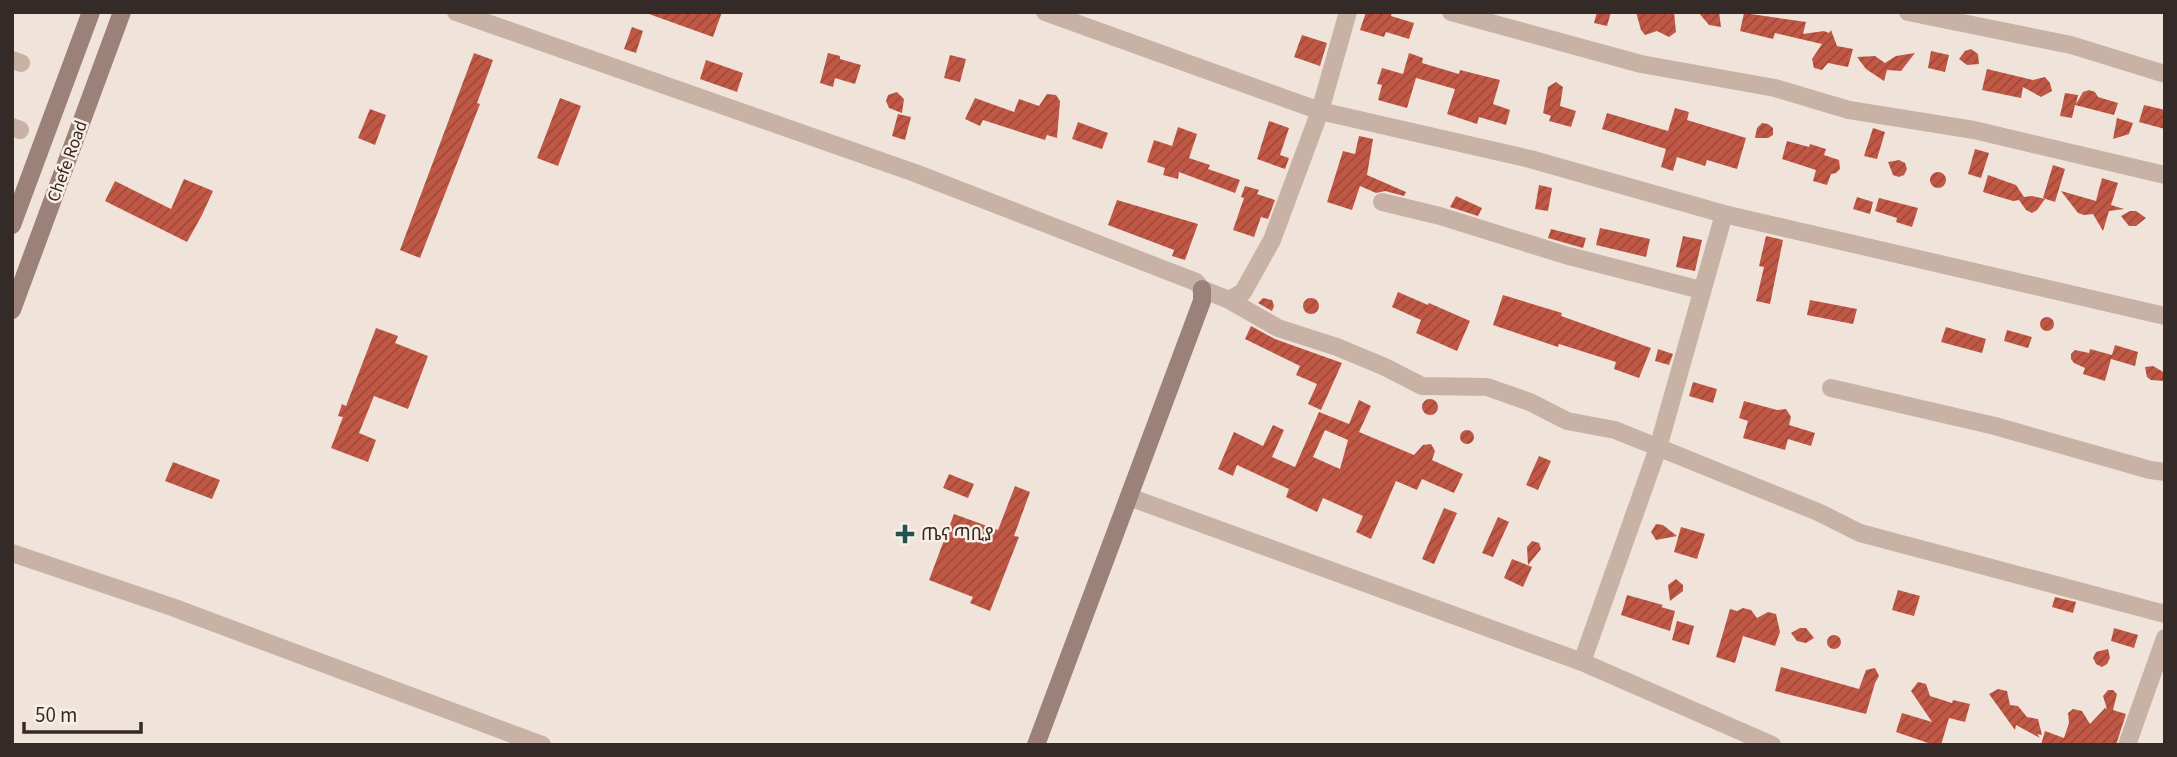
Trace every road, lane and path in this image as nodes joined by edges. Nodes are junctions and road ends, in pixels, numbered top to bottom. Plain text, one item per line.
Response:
1 (91, 12) edge
2 (122, 12) edge
3 (456, 12) edge
4 (1045, 12) edge
5 (1348, 12) edge
6 (1451, 12) edge
7 (1908, 12) edge
8 (2165, 74) edge
9 (1320, 110) junction
10 (2165, 175) edge
11 (1382, 202) dead end
12 (1724, 214) junction
13 (12, 225) edge
14 (1202, 289) junction
15 (1701, 290) junction
16 (1229, 300) junction
17 (12, 310) edge
18 (2165, 316) edge
19 (1831, 388) dead end
20 (1658, 448) junction
21 (2165, 472) edge
22 (1129, 497) junction
23 (12, 553) edge
24 (2165, 614) edge
25 (2165, 638) edge
26 (1582, 662) junction
27 (542, 745) edge
28 (1036, 745) edge
29 (1772, 745) edge
30 (2127, 745) edge

1 - 13 street, Chefe Road
2 - 17 street, Chefe Road
3 - 14 street
4 - 9 street
5 - 9 street
6 - 10 street
7 - 8 street
9 - 12 street
9 - 16 street
11 - 15 street
12 - 15 street
12 - 18 street
14 - 16 street
14 - 22 street
15 - 20 street
16 - 20 street
19 - 21 street
20 - 24 street
20 - 26 street
22 - 26 street
22 - 28 street
23 - 27 street
25 - 30 street
26 - 29 street

